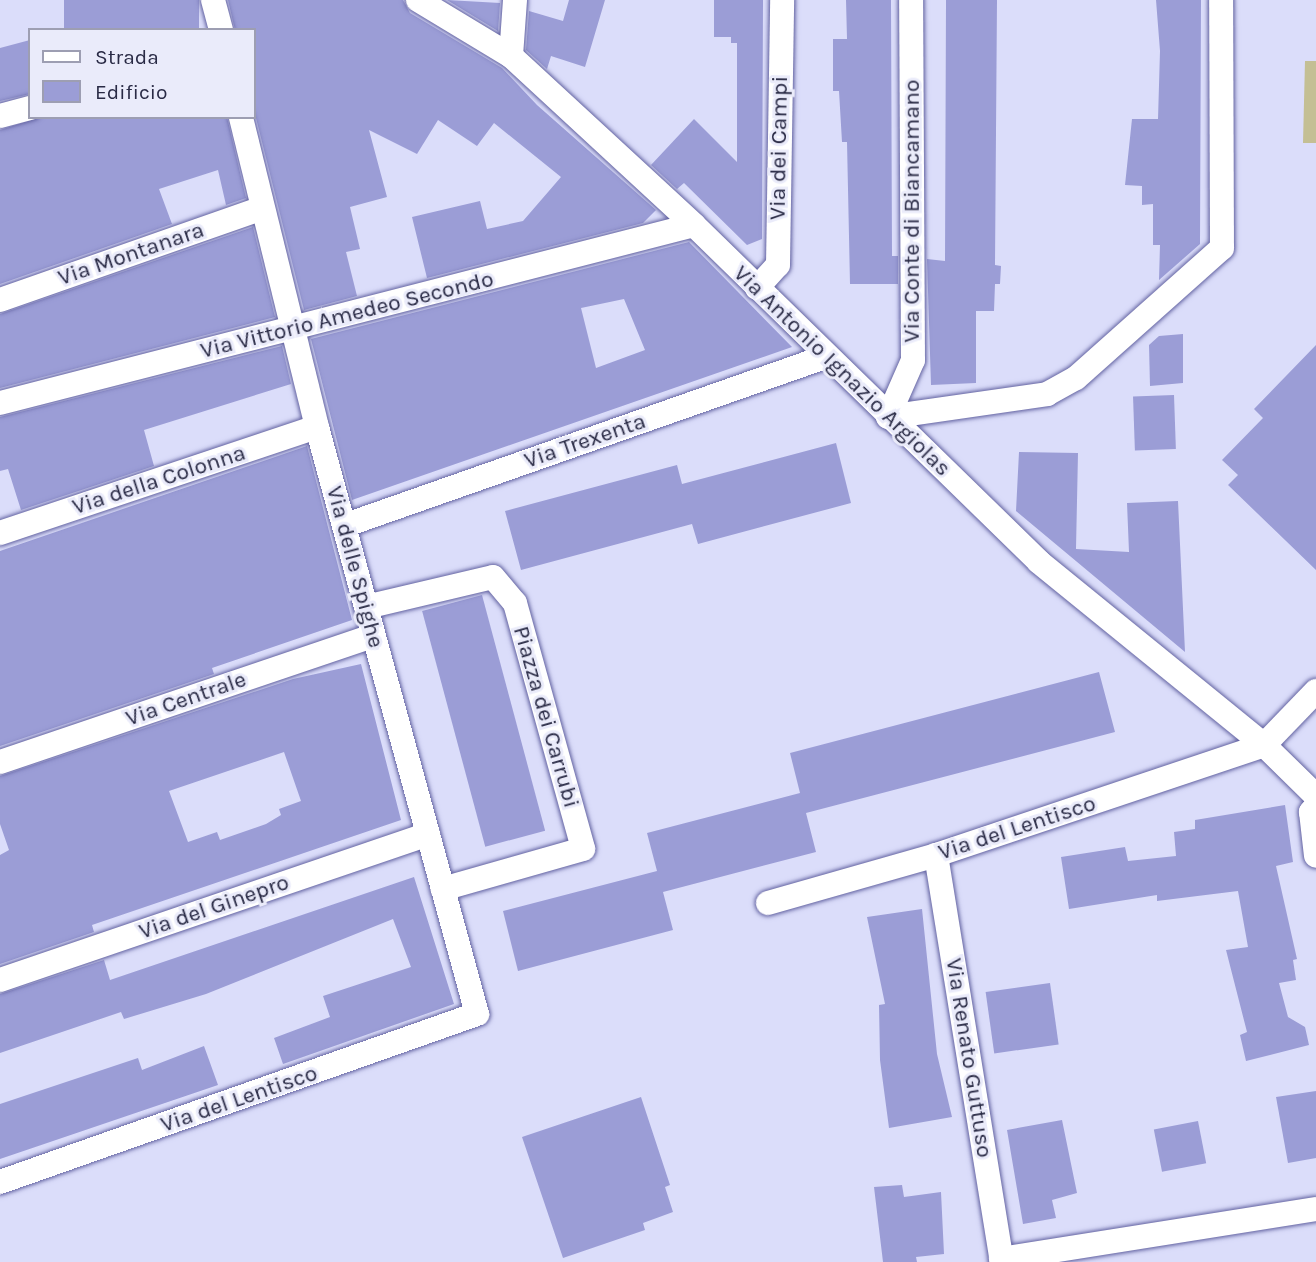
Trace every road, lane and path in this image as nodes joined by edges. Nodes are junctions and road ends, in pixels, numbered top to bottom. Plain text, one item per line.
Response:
1 (214, 0) edge
2 (418, 0) edge
3 (515, 0) edge
4 (782, 0) edge
5 (911, 0) edge
6 (1221, 0) edge
7 (221, 28) edge
8 (511, 56) junction
9 (28, 109) edge
10 (0, 116) edge
11 (241, 119) edge
12 (262, 208) junction
13 (694, 225) junction
14 (757, 288) junction
15 (0, 300) edge
16 (295, 329) junction
17 (825, 357) junction
18 (0, 403) edge
19 (888, 417) junction
20 (317, 427) junction
21 (346, 525) junction
22 (0, 533) edge
23 (366, 607) junction
24 (373, 636) junction
25 (1316, 691) edge
26 (1264, 745) junction
27 (0, 762) edge
28 (1316, 796) edge
29 (1316, 806) edge
30 (428, 834) junction
31 (936, 855) junction
32 (1316, 856) edge
33 (443, 889) junction
34 (768, 903) dead end
35 (0, 980) edge
36 (477, 1014) joint
37 (0, 1182) edge
38 (1316, 1209) edge
39 (1002, 1260) edge

1 - 7 street
2 - 8 street, Via Antonio Ignazio Argiolas
3 - 8 street
4 - 14 street, Via dei Campi
5 - 19 street, Via Conte di Biancamano
6 - 19 street
8 - 13 street, Via Antonio Ignazio Argiolas
9 - 10 street
11 - 12 street, Via delle Spighe
12 - 15 street, Via Montanara
12 - 16 street, Via delle Spighe
13 - 14 street, Via Antonio Ignazio Argiolas
13 - 16 street, Via Vittorio Amedeo Secondo
14 - 17 street, Via Antonio Ignazio Argiolas
16 - 18 street, Via Vittorio Amedeo Secondo
16 - 20 street, Via delle Spighe
17 - 19 street, Via Antonio Ignazio Argiolas
17 - 21 street, Via Trexenta
19 - 26 street, Via Antonio Ignazio Argiolas
20 - 21 street, Via delle Spighe
20 - 22 street, Via della Colonna
21 - 23 street, Via delle Spighe
23 - 24 street, Via delle Spighe
23 - 33 street, Piazza dei Carrubi
24 - 27 street, Via Centrale
24 - 30 street, Via delle Spighe
25 - 26 street
26 - 28 street, Via Antonio Ignazio Argiolas
26 - 31 street, Via del Lentisco
29 - 32 street
30 - 33 street, Via delle Spighe
30 - 35 street, Via del Ginepro
31 - 34 street, Via del Lentisco
31 - 39 street, Via Renato Guttuso
33 - 36 street, Via delle Spighe
36 - 37 street, Via del Lentisco
38 - 39 street

